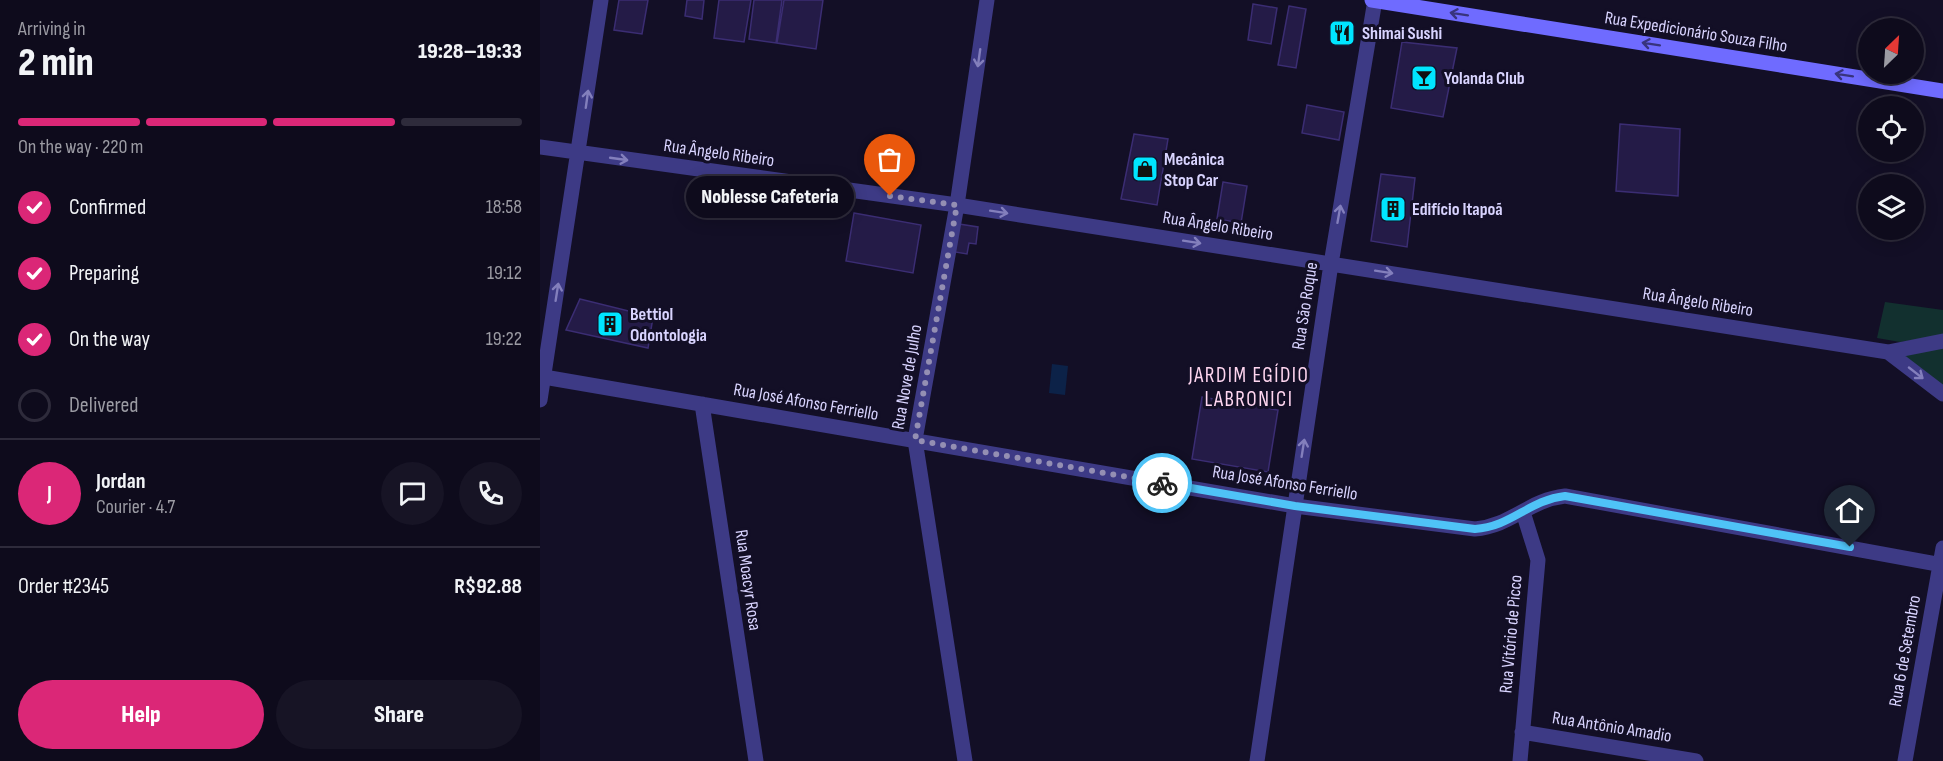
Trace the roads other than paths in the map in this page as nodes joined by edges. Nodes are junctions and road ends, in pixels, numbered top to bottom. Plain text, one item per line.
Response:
1 (601, 0) edge
2 (987, 0) edge
3 (1374, 0) edge
4 (1943, 91) edge
5 (540, 147) edge
6 (579, 153) junction
7 (957, 205) junction
8 (1331, 264) junction
9 (1943, 341) edge
10 (544, 349) edge
11 (1888, 352) junction
12 (544, 376) junction
13 (1943, 394) edge
14 (540, 400) edge
15 (702, 404) junction
16 (915, 440) junction
17 (1295, 506) junction
18 (1522, 512) junction
19 (1943, 548) edge
20 (1942, 564) edge
21 (1522, 732) junction
22 (756, 761) edge
23 (964, 761) edge
24 (1257, 761) edge
25 (1520, 761) edge
26 (1696, 761) edge
27 (1905, 761) edge

6 -> 1 street
2 -> 7 street, Rua Nove de Julho
4 -> 3 main road, Rua Expedicionário Souza Filho
8 -> 3 street, Rua São Roque
5 - 6 street, Rua Ângelo Ribeiro
6 -> 7 street, Rua Ângelo Ribeiro
10 -> 6 street
7 -> 8 street, Rua Ângelo Ribeiro
7 - 16 street, Rua Nove de Julho
8 -> 11 street, Rua Ângelo Ribeiro
17 -> 8 street, Rua São Roque
9 - 11 street, Rua Ângelo Ribeiro
10 - 12 street
11 -> 13 street, Rua Ângelo Ribeiro
12 - 14 street
12 - 15 street, Rua José Afonso Ferriello
15 - 16 street, Rua José Afonso Ferriello
15 - 22 street, Rua Moacyr Rosa
16 - 17 street, Rua José Afonso Ferriello
16 - 23 street, Rua Nove de Julho
17 - 18 street, Rua José Afonso Ferriello
17 - 24 street, Rua São Roque
18 - 20 street, Rua José Afonso Ferriello
18 - 21 street, Rua Vitório de Picco
19 - 20 street, Rua 6 de Setembro
20 - 27 street, Rua 6 de Setembro
21 - 25 street, Rua Vitório de Picco
21 - 26 street, Rua Antônio Amadio

